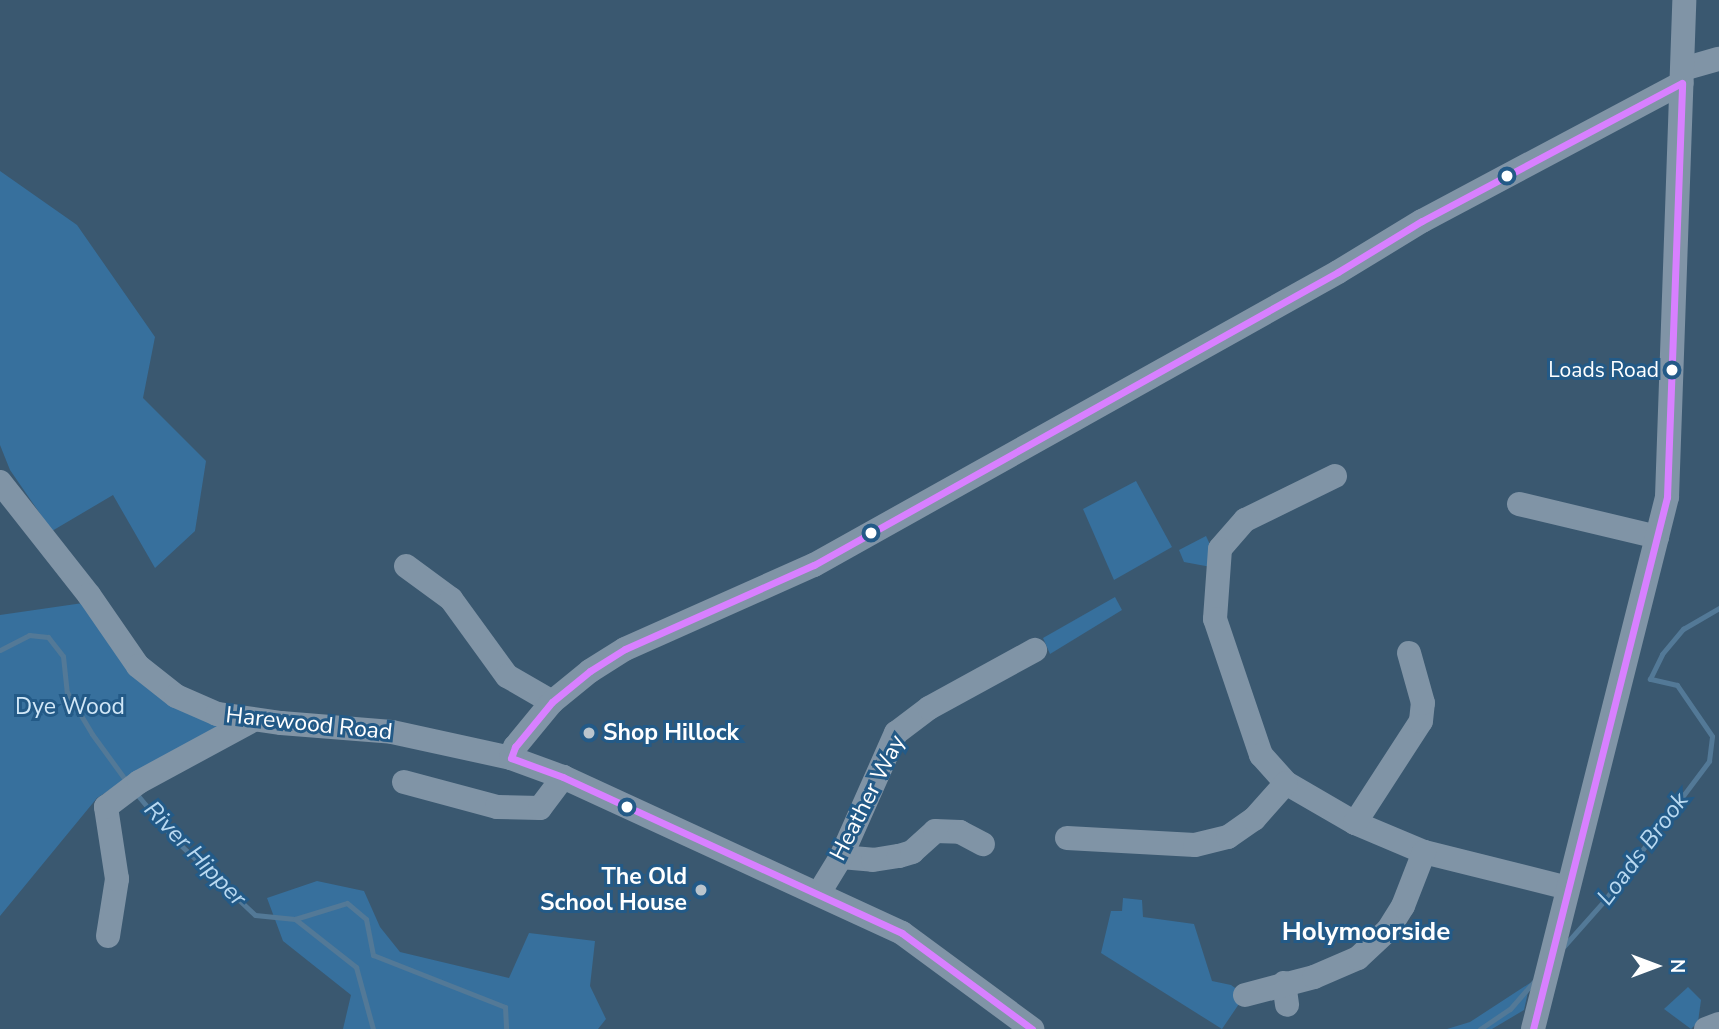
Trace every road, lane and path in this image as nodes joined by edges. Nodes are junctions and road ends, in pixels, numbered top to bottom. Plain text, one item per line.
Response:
1 (1684, 0) edge
2 (1719, 59) edge
3 (1682, 76) junction
4 (1335, 476) dead end
5 (0, 482) edge
6 (1519, 503) dead end
7 (1657, 537) junction
8 (406, 566) dead end
9 (1035, 650) dead end
10 (1412, 652) dead end
11 (552, 702) junction
12 (253, 720) junction
13 (511, 758) junction
14 (563, 777) junction
15 (404, 782) dead end
16 (1286, 783) junction
17 (970, 810) dead end
18 (1355, 823) junction
19 (1067, 838) dead end
20 (1424, 852) junction
21 (841, 857) junction
22 (1568, 888) junction
23 (818, 892) junction
24 (108, 936) dead end
25 (1245, 995) dead end
26 (1719, 1024) edge
27 (1032, 1029) edge
28 (1533, 1029) edge
29 (1706, 1029) edge

1 - 3 street
2 - 3 street
3 - 7 street
3 - 11 street
4 - 16 street
5 - 12 street, Harewood Road
6 - 7 street
7 - 22 street
8 - 11 street
9 - 21 street, Heather Way
10 - 18 street
11 - 13 street
12 - 13 street, Harewood Road
12 - 24 street
13 - 14 street, Harewood Road
14 - 15 street
14 - 23 street, Harewood Road
16 - 18 street
16 - 19 street
17 - 21 street
18 - 20 street
20 - 22 street
20 - 25 street
21 - 23 street, Heather Way
22 - 28 street
23 - 27 street, Harewood Road
26 - 29 street

